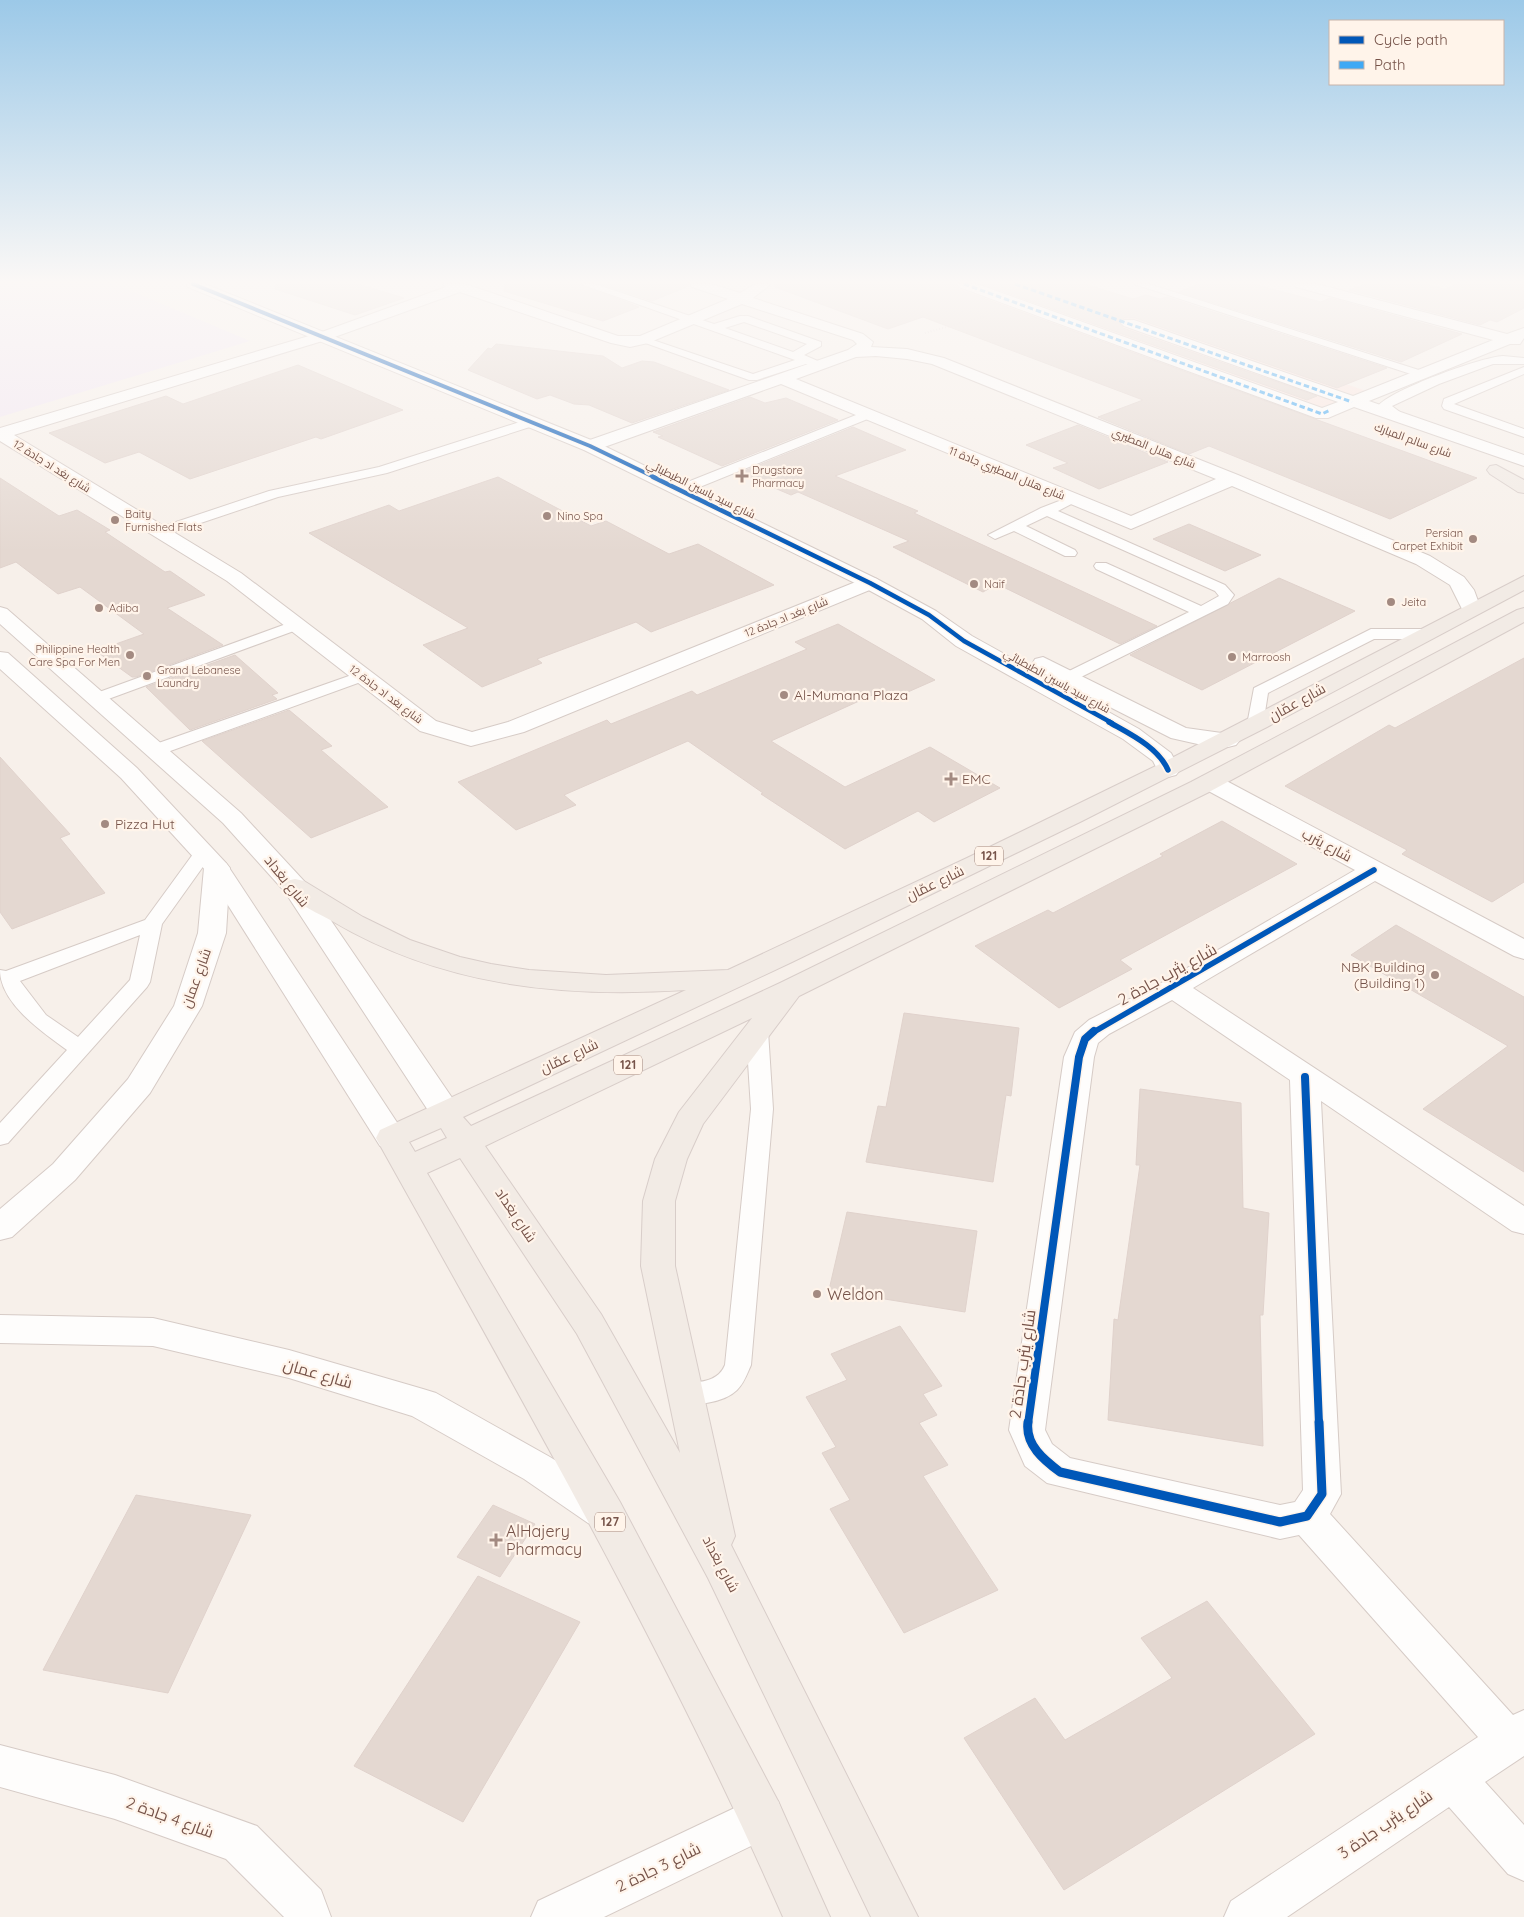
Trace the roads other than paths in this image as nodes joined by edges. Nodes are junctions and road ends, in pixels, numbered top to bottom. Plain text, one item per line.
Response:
1 (200, 373) edge
2 (415, 373) edge
3 (741, 373) edge
4 (772, 373) edge
5 (792, 373) edge
6 (969, 373) edge
7 (1211, 373) edge
8 (1271, 373) edge
9 (1458, 373) edge
10 (1516, 373) edge
11 (1421, 374) edge
12 (782, 378) junction
13 (1352, 402) junction
14 (1330, 410) junction
15 (866, 415) junction
16 (1403, 419) junction
17 (532, 422) junction
18 (1524, 433) edge
19 (0, 434) edge
20 (590, 446) junction
21 (1491, 449) junction
22 (1524, 461) edge
23 (1478, 463) junction
24 (1232, 479) junction
25 (1524, 480) edge
26 (1524, 488) edge
27 (680, 490) junction
28 (1072, 500) junction
29 (1046, 511) junction
30 (1014, 526) junction
31 (160, 532) junction
32 (995, 535) dead end
33 (1070, 553) dead end
34 (1101, 566) dead end
35 (1524, 582) edge
36 (870, 583) junction
37 (1471, 609) junction
38 (1201, 612) junction
39 (0, 613) edge
40 (929, 615) junction
41 (1520, 618) edge
42 (297, 625) junction
43 (0, 658) edge
44 (364, 676) junction
45 (1069, 678) junction
46 (97, 698) junction
47 (1228, 740) junction
48 (156, 750) junction
49 (1168, 770) junction
50 (1210, 782) junction
51 (210, 861) junction
52 (1374, 870) junction
53 (295, 887) junction
54 (152, 924) junction
55 (1524, 950) edge
56 (742, 976) junction
57 (3, 977) edge
58 (1173, 988) junction
59 (790, 989) junction
60 (757, 1031) junction
61 (79, 1048) junction
62 (1305, 1077) junction
63 (446, 1113) junction
64 (0, 1137) edge
65 (466, 1142) junction
66 (400, 1153) junction
67 (1524, 1222) edge
68 (0, 1228) edge
69 (0, 1329) edge
70 (685, 1394) junction
71 (606, 1514) junction
72 (1307, 1516) junction
73 (722, 1565) junction
74 (1516, 1736) edge
75 (0, 1766) edge
76 (1453, 1779) junction
77 (762, 1817) junction
78 (1524, 1858) edge
79 (308, 1917) edge
80 (554, 1917) edge
81 (806, 1917) edge
82 (895, 1917) edge
83 (1247, 1917) edge

1 - 19 street
2 - 17 street, شارع سيد ياسين الطبطبائي
3 - 4 lane
5 - 12 street, شارع هلال المطيري
6 - 24 street, شارع هلال المطيري
7 - 14 street, شارع سالم المبارك
8 - 13 street, شارع سالم المبارك
9 - 16 lane
10 - 18 lane
11 - 13 street
12 - 15 street, شارع هلال المطيري جادة 11
12 - 20 street, شارع هلال المطيري
13 - 14 street
13 - 16 street, شارع سالم المبارك
14 - 23 street, شارع سالم المبارك
15 - 27 lane
15 - 28 street, شارع هلال المطيري جادة 11
16 - 21 street, شارع سالم المبارك
17 - 20 street, شارع سيد ياسين الطبطبائي
17 - 31 lane
19 - 31 street, شارع بغد اد جادة 12
20 - 27 street, شارع سيد ياسين الطبطبائي
21 - 22 street, شارع سالم المبارك
21 - 23 street
23 - 25 street, شارع سالم المبارك
23 - 26 main road
24 - 28 street, شارع هلال المطيري جادة 11
24 - 37 street, شارع هلال المطيري
27 - 36 street, شارع سيد ياسين الطبطبائي
28 - 29 lane
29 - 30 lane
29 - 38 lane
30 - 32 lane
30 - 33 lane
31 - 42 street, شارع بغد اد جادة 12
34 - 38 lane
35 - 37 main road, شارع عمّان / 121
36 - 40 street, شارع سيد ياسين الطبطبائي
36 - 44 street, شارع بغد اد جادة 12
37 - 47 main road, شارع عمّان / 121
38 - 45 lane
39 - 46 street, شارع بغداد
40 - 45 street, شارع سيد ياسين الطبطبائي
40 - 49 street, شارع سيد ياسين الطبطبائي
41 - 50 main road, شارع عمّان / 121
42 - 44 street, شارع بغد اد جادة 12
42 - 46 lane
43 - 51 street, 127
44 - 48 lane
45 - 47 street, شارع سيد ياسين الطبطبائي
46 - 48 street, شارع بغداد
47 - 49 main road, شارع عمّان / 121
48 - 53 street, شارع بغداد
49 - 56 main road, شارع عمّان / 121
50 - 52 street, شارع يثرب
50 - 59 main road, شارع عمّان / 121
51 - 54 lane
51 - 66 street, 127
51 - 68 street, شارع عمان
52 - 55 street, شارع يثرب
52 - 58 street, شارع يثرب جادة 2
53 - 56 main road
53 - 63 street, شارع بغداد
54 - 57 lane
54 - 61 lane
56 - 63 main road, شارع عمّان / 121
57 - 61 lane
58 - 62 street, شارع يثرب جادة 2
58 - 72 street, شارع يثرب جادة 2
59 - 60 main road
59 - 65 main road, شارع عمّان / 121
60 - 70 main road
60 - 70 lane
61 - 64 lane
62 - 67 street, شارع يثرب جادة 2
62 - 72 street
63 - 65 main road, شارع بغداد
63 - 66 main road, شارع عمّان / 121
65 - 66 main road, شارع عمّان / 121
65 - 73 main road, شارع بغداد
66 - 71 main road, 127
69 - 71 street, شارع عمان
70 - 73 main road
71 - 77 main road, 127
72 - 74 street
73 - 82 main road, شارع بغداد
74 - 76 street, شارع يثرب جادة 3
75 - 79 street, شارع 4 جادة 2
76 - 78 street
76 - 83 street, شارع يثرب جادة 3
77 - 80 street, شارع 3 جادة 2
77 - 81 main road, 127

